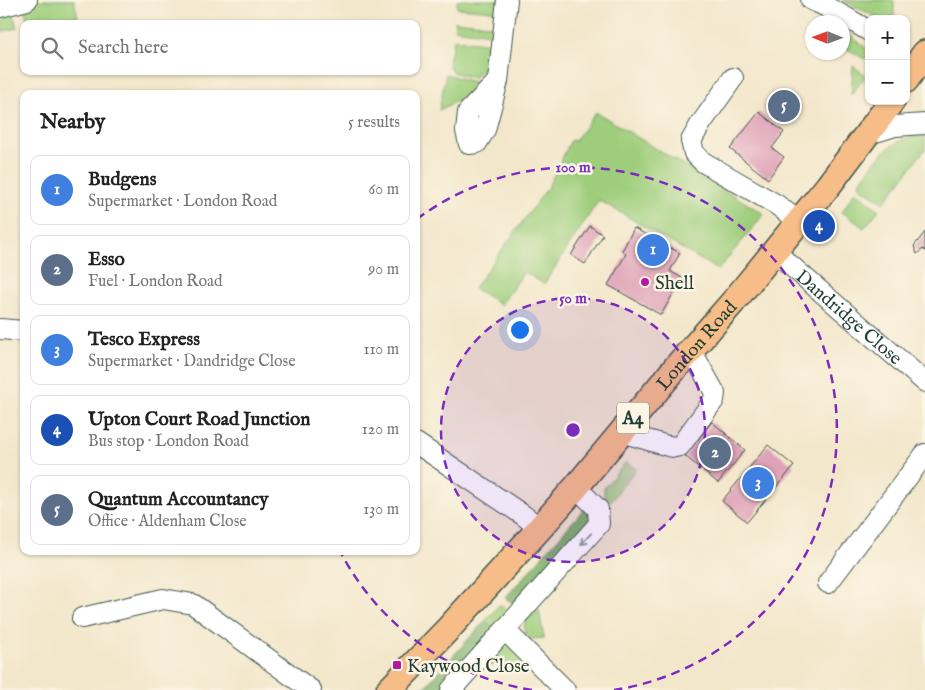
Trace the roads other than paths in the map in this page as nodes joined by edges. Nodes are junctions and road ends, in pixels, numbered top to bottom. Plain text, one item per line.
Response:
1 (27, 0) edge
2 (507, 0) edge
3 (811, 0) edge
4 (0, 7) edge
5 (865, 29) edge
6 (733, 78) dead end
7 (498, 81) dead end
8 (889, 105) edge
9 (925, 124) edge
10 (866, 135) junction
11 (798, 221) junction
12 (774, 251) junction
13 (0, 329) edge
14 (20, 332) edge
15 (691, 350) junction
16 (925, 382) edge
17 (621, 432) junction
18 (420, 446) edge
19 (925, 454) edge
20 (576, 487) junction
21 (540, 528) junction
22 (828, 583) dead end
23 (82, 618) dead end
24 (505, 630) junction
25 (311, 690) edge
26 (388, 690) edge
27 (451, 690) edge
28 (565, 690) edge

1 - 4 street
2 - 7 street
3 - 5 street
6 - 11 street
8 - 10 main road, London Road / A4
9 - 10 street
10 - 11 main road, London Road / A4
11 - 12 main road, London Road / A4
12 - 15 main road, London Road / A4
12 - 16 street, Dandridge Close
13 - 14 street
15 - 17 main road, London Road / A4
15 - 17 street
17 - 20 main road, London Road / A4
18 - 21 street
19 - 22 street
20 - 21 main road, London Road / A4
20 -> 24 street
21 - 26 main road, London Road / A4
23 - 25 street
24 - 27 street
24 - 28 street

